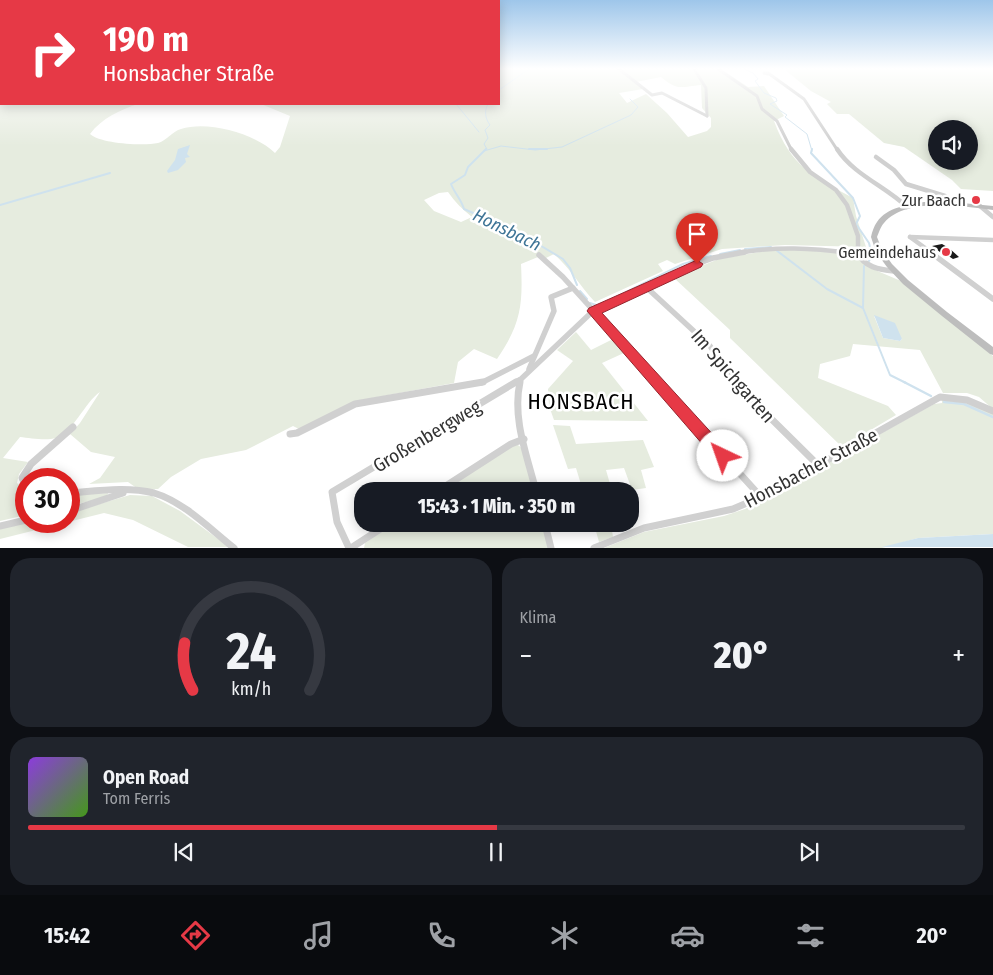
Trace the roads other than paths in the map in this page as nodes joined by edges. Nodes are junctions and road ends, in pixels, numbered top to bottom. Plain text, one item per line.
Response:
1 (664, 95) edge
2 (706, 95) edge
3 (755, 95) edge
4 (796, 95) edge
5 (876, 157) dead end
6 (955, 204) junction
7 (980, 206) junction
8 (907, 207) junction
9 (993, 208) edge
10 (993, 217) edge
11 (993, 240) edge
12 (858, 254) junction
13 (539, 255) dead end
14 (894, 271) junction
15 (646, 287) junction
16 (573, 288) junction
17 (993, 299) edge
18 (593, 311) junction
19 (993, 352) edge
20 (534, 356) junction
21 (529, 370) junction
22 (520, 380) junction
23 (993, 411) edge
24 (73, 427) dead end
25 (290, 434) dead end
26 (524, 439) junction
27 (819, 466) junction
28 (28, 468) edge
29 (452, 482) edge
30 (534, 482) edge
31 (126, 492) junction
32 (80, 493) edge
33 (761, 497) junction
34 (80, 507) edge
35 (15, 523) edge
36 (0, 526) edge
37 (375, 532) edge
38 (547, 532) edge
39 (234, 548) edge
40 (350, 548) edge
41 (551, 548) edge
42 (594, 548) edge

1 - 2 street
3 - 12 street
4 - 8 street
5 - 6 street
6 - 7 street
6 - 8 street
7 - 9 street
7 - 10 street
8 - 14 street
11 - 17 street
12 - 14 street
12 - 15 street
13 - 16 street
14 - 19 street
15 - 18 street
15 - 27 street, Im Spichgarten
16 - 18 street
16 - 20 street
18 - 21 street
18 - 33 street
20 - 21 street
20 - 25 street
21 - 22 street
22 - 26 street
22 - 40 street, Großenbergweg
23 - 27 street, Honsbacher Straße
24 - 28 street
26 - 29 street
26 - 30 street
27 - 33 street, Honsbacher Straße
31 - 32 street
31 - 34 street
31 - 39 street
33 - 42 street, Honsbacher Straße
35 - 36 street
37 - 40 street
38 - 41 street

